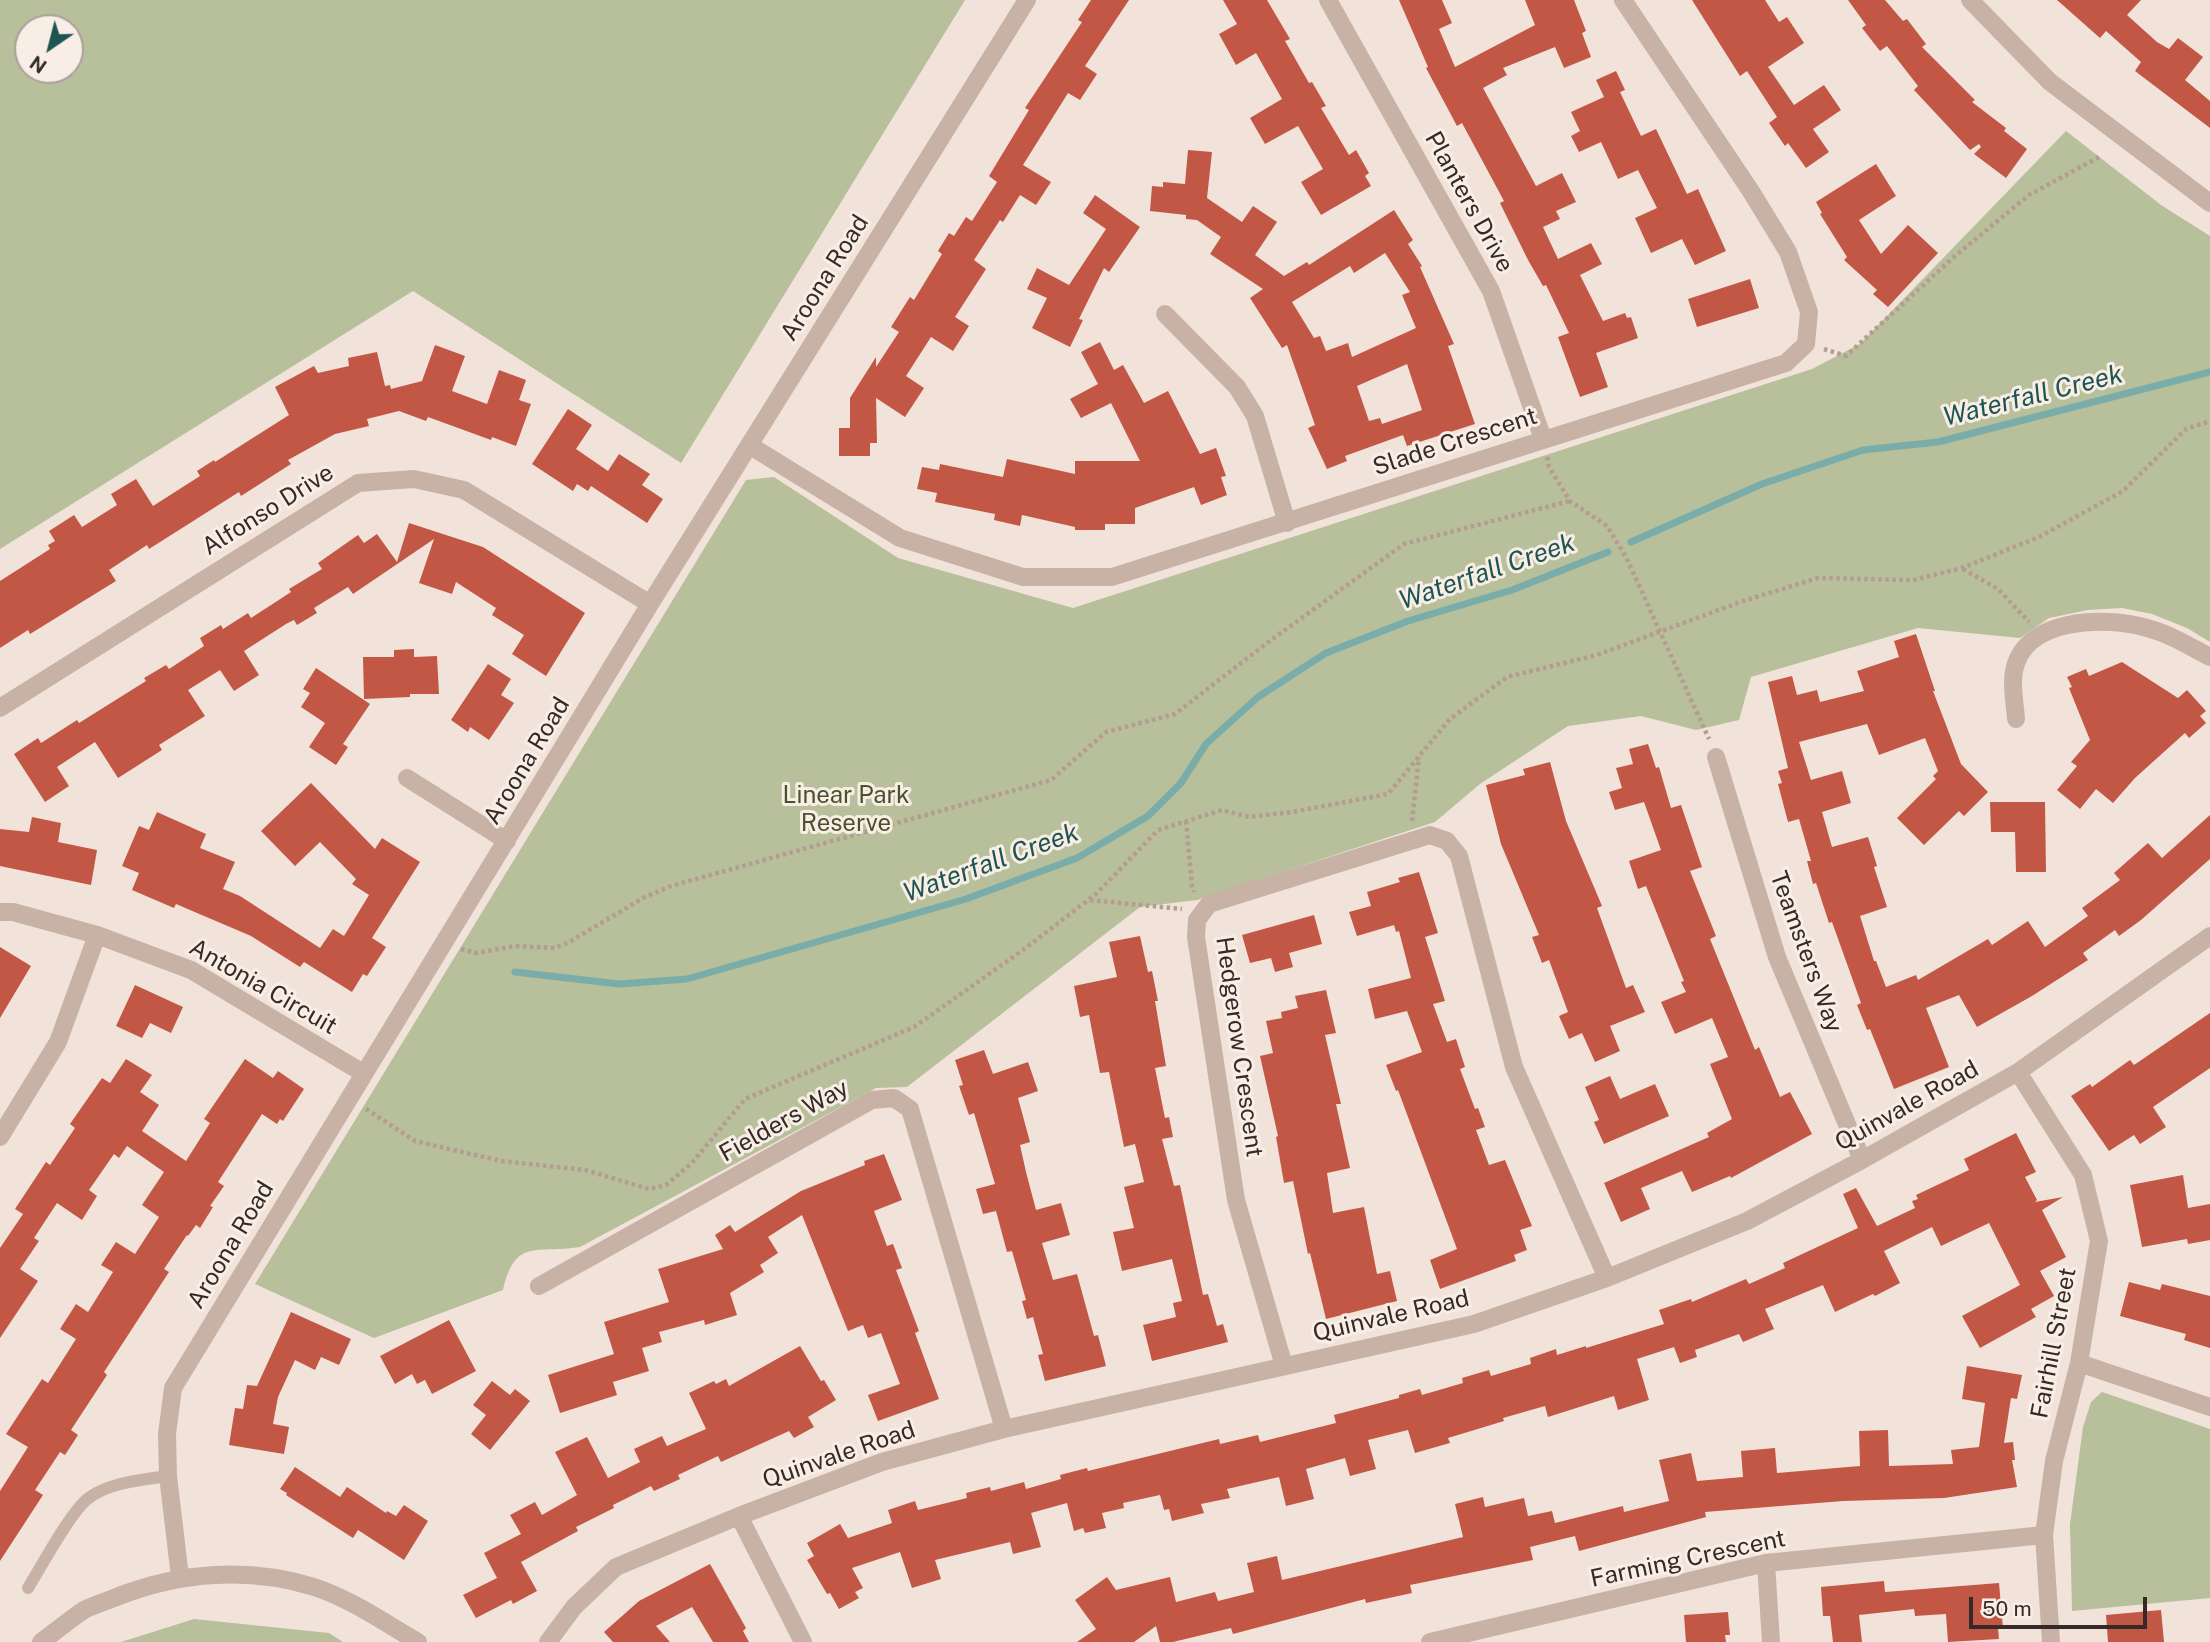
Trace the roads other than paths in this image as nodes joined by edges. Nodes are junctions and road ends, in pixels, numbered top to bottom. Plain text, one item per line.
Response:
1 (1027, 0) edge
2 (1328, 0) edge
3 (1623, 0) edge
4 (1970, 0) edge
5 (2210, 204) edge
6 (1165, 314) dead end
7 (1543, 439) junction
8 (749, 445) junction
9 (1287, 523) junction
10 (650, 604) junction
11 (2210, 657) edge
12 (0, 708) edge
13 (2016, 719) dead end
14 (1716, 757) road end
15 (407, 778) dead end
16 (507, 841) junction
17 (0, 912) edge
18 (97, 935) junction
19 (2210, 936) edge
20 (2018, 1072) junction
21 (363, 1073) junction
22 (0, 1137) edge
23 (1862, 1160) junction
24 (1606, 1278) junction
25 (539, 1286) dead end
26 (2079, 1363) junction
27 (1284, 1366) junction
28 (2210, 1407) edge
29 (1004, 1429) junction
30 (168, 1476) junction
31 (739, 1516) junction
32 (2044, 1535) junction
33 (1766, 1563) junction
34 (180, 1577) junction
35 (28, 1588) dead end
36 (41, 1642) edge
37 (418, 1642) edge
38 (548, 1642) edge
39 (803, 1642) edge
40 (1430, 1642) edge
41 (1771, 1642) edge
42 (2051, 1642) edge

1 - 8 street, Aroona Road
2 - 7 street, Planters Drive
3 - 7 street, Slade Crescent
4 - 5 street
6 - 9 street
7 - 9 street, Slade Crescent
8 - 9 street, Slade Crescent
8 - 10 street, Aroona Road
10 - 12 street, Alfonso Drive
10 - 16 street, Aroona Road
11 - 13 street
14 - 23 street, Teamsters Way
15 - 16 street
16 - 21 street, Aroona Road
17 - 18 street, Antonia Circuit
18 - 21 street, Antonia Circuit
18 - 22 street
19 - 20 street, Quinvale Road
20 - 23 street, Quinvale Road
20 - 26 street, Fairhill Street
21 - 30 street, Aroona Road
23 - 24 street, Quinvale Road
24 - 27 street, Quinvale Road
24 - 27 street, Hedgerow Crescent
25 - 29 street, Fielders Way
26 - 28 street
26 - 32 street, Fairhill Street
27 - 29 street, Quinvale Road
29 - 31 street, Quinvale Road
30 - 34 street, Aroona Road
30 - 35 lane
31 - 38 street, Quinvale Road
31 - 39 street
32 - 33 street, Farming Crescent
32 - 42 street, Fairhill Street
33 - 40 street, Farming Crescent
33 - 41 street
34 - 36 street
34 - 37 street

